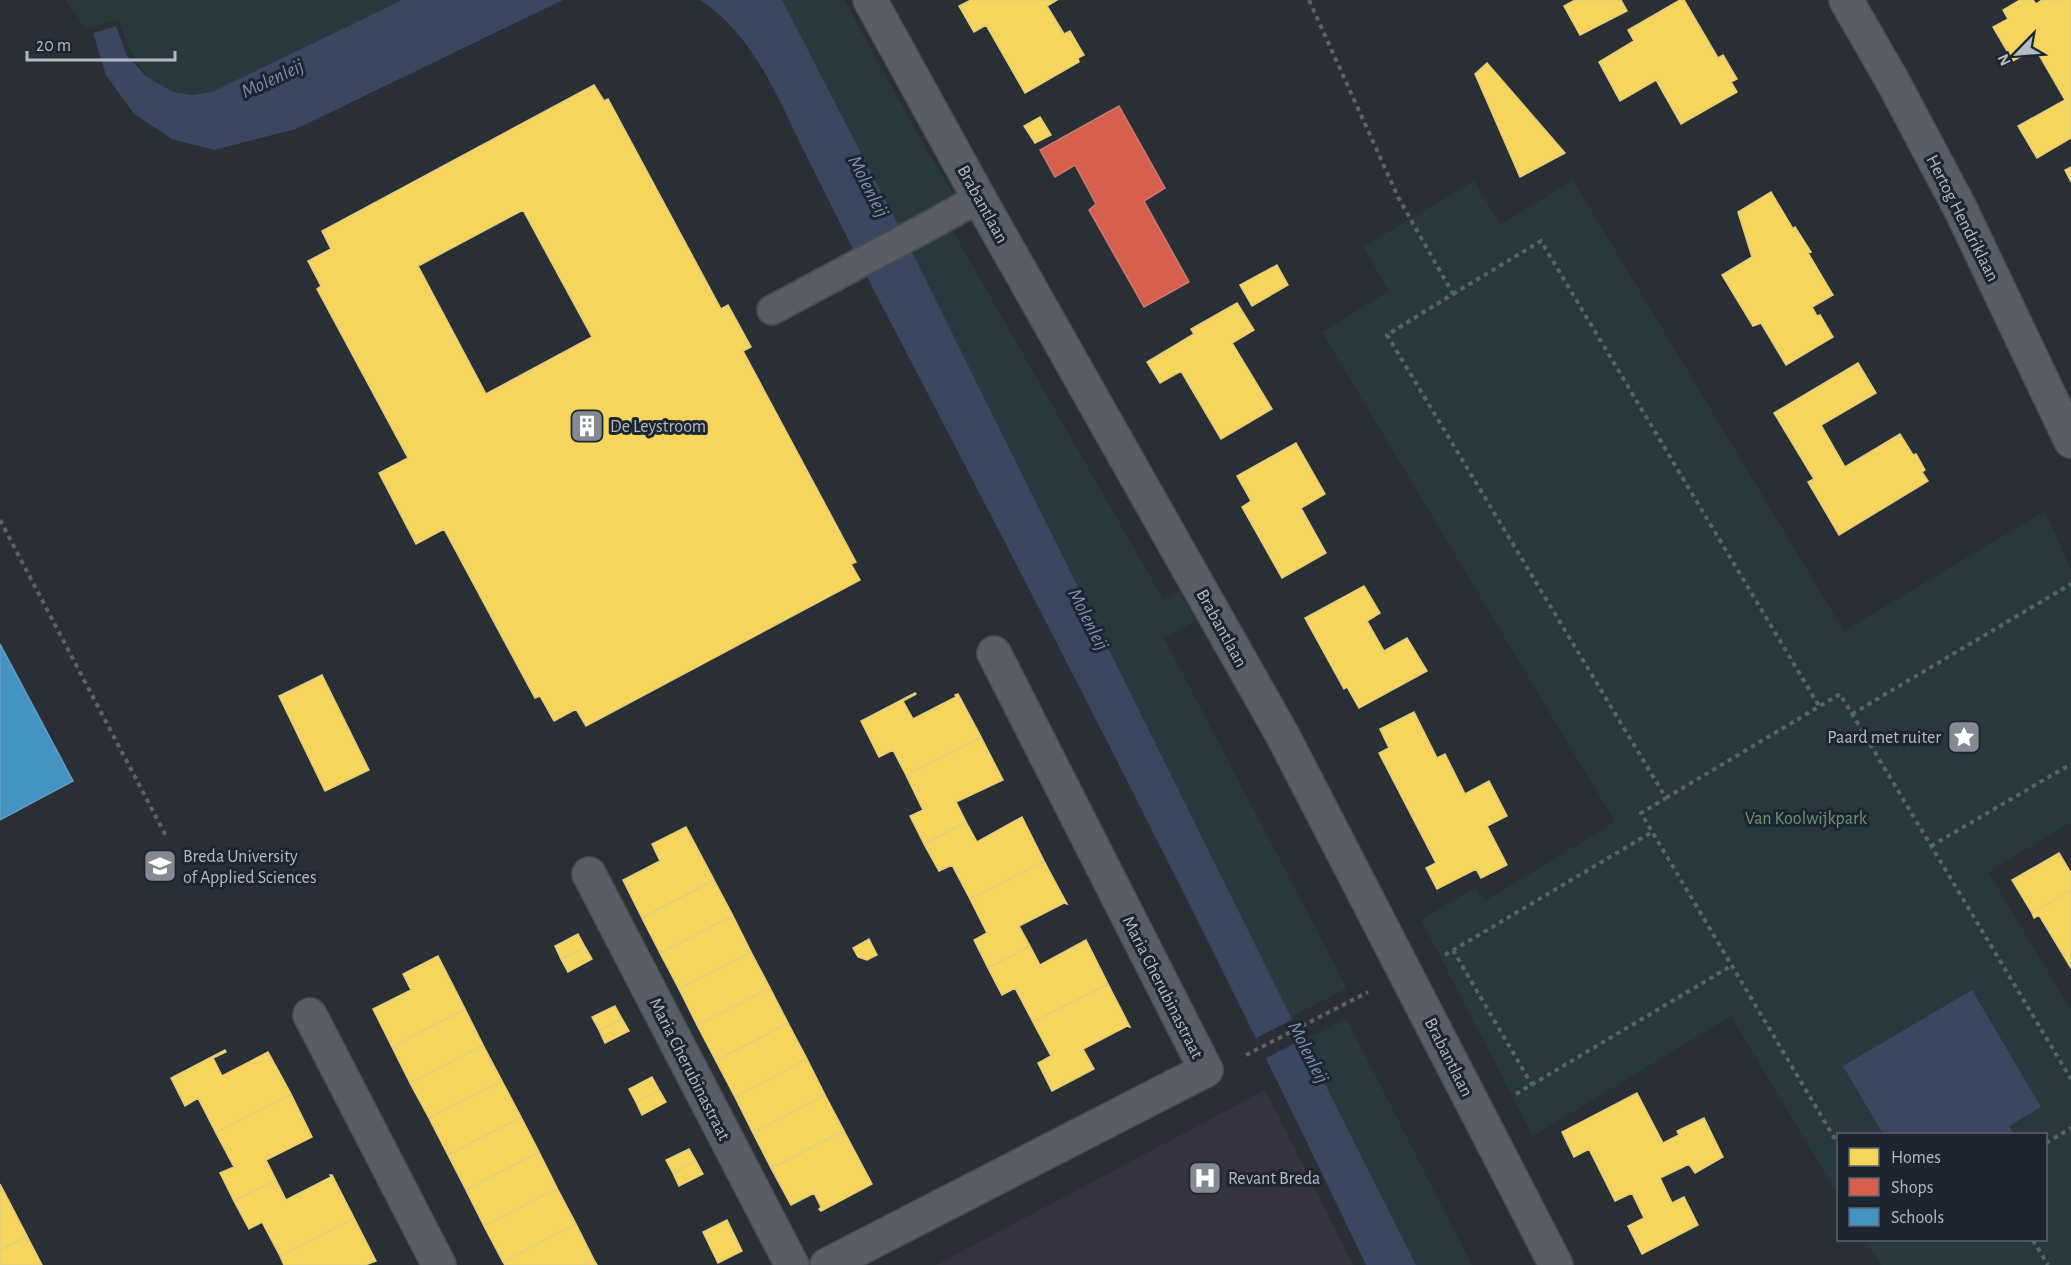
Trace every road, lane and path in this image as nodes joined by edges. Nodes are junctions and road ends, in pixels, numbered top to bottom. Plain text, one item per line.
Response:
1 (870, 0) edge
2 (1309, 0) edge
3 (1846, 0) edge
4 (979, 198) junction
5 (1454, 294) junction
6 (772, 310) dead end
7 (2071, 441) edge
8 (0, 520) edge
9 (2071, 584) edge
10 (994, 653) dead end
11 (1819, 706) junction
12 (1852, 714) junction
13 (2071, 764) edge
14 (1665, 798) junction
15 (1652, 831) junction
16 (166, 836) dead end
17 (1932, 846) junction
18 (589, 874) dead end
19 (1454, 950) junction
20 (1732, 966) junction
21 (1408, 977) junction
22 (1341, 1006) dead end
23 (310, 1015) dead end
24 (1240, 1058) dead end
25 (2071, 1079) edge
26 (1532, 1085) junction
27 (1480, 1116) junction
28 (2071, 1128) edge
29 (1837, 1141) edge
30 (2047, 1142) edge
31 (2034, 1241) edge
32 (439, 1265) edge
33 (792, 1265) edge
34 (827, 1265) edge
35 (1556, 1265) edge
36 (2048, 1265) edge

1 - 4 street, Brabantlaan
2 - 5 path
3 - 7 street, Hertog Hendriklaan
4 - 6 lane
4 - 21 street, Brabantlaan
5 - 11 path
5 - 14 path
8 - 16 path
9 - 12 path
10 - 34 street, Maria Cherubinastraat
11 - 12 path
11 - 14 path
12 - 17 path
13 - 17 path
14 - 15 path
15 - 19 path
15 - 20 path
17 - 25 path
18 - 33 street, Maria Cherubinastraat
19 - 21 path
19 - 26 path
20 - 26 path
20 - 29 path
21 - 27 street, Brabantlaan
22 - 24 path
23 - 32 street
26 - 27 path
27 - 35 street, Brabantlaan
28 - 30 path
31 - 36 path

